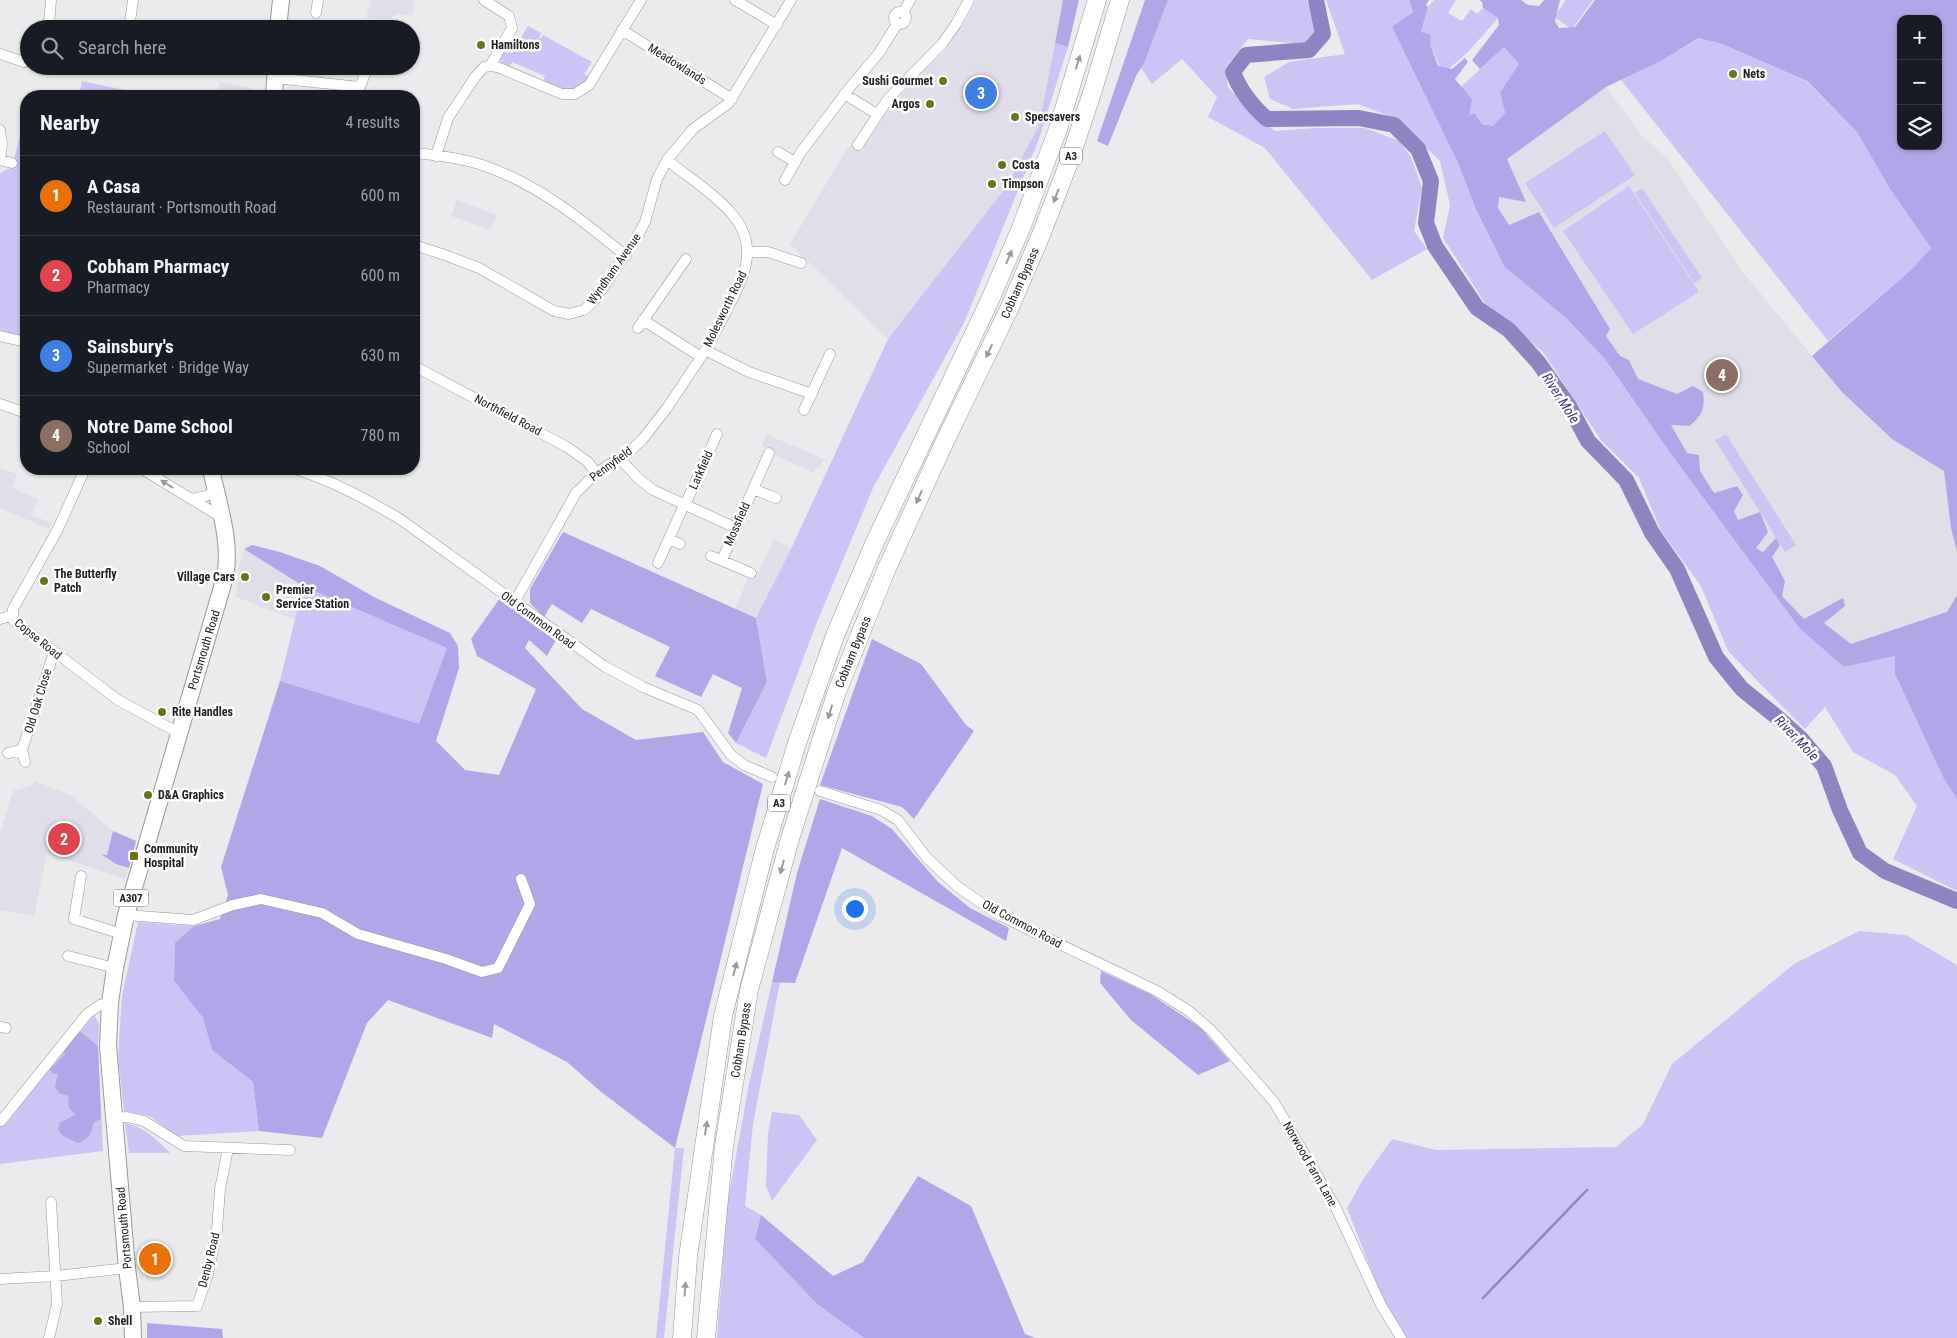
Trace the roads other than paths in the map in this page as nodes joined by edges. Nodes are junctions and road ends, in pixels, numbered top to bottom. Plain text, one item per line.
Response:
1 (51, 0) edge
2 (133, 0) edge
3 (281, 0) edge
4 (318, 0) edge
5 (484, 0) edge
6 (640, 0) edge
7 (735, 0) edge
8 (791, 0) edge
9 (910, 0) edge
10 (969, 0) edge
11 (1092, 0) edge
12 (1097, 0) edge
13 (1120, 0) edge
14 (1132, 0) edge
15 (316, 13) dead end
16 (49, 20) edge
17 (130, 20) edge
18 (279, 20) edge
19 (776, 24) junction
20 (622, 30) junction
21 (1087, 34) junction
22 (6, 44) dead end
23 (0, 56) edge
24 (20, 61) edge
25 (490, 66) junction
26 (275, 75) edge
27 (291, 75) edge
28 (365, 75) edge
29 (274, 90) edge
30 (844, 94) junction
31 (732, 98) junction
32 (878, 114) junction
33 (0, 130) edge
34 (858, 145) dead end
35 (778, 152) dead end
36 (420, 154) edge
37 (436, 156) junction
38 (0, 160) edge
39 (667, 160) junction
40 (795, 162) junction
41 (1069, 162) junction
42 (12, 163) dead end
43 (785, 180) dead end
44 (420, 247) edge
45 (747, 252) junction
46 (626, 256) junction
47 (686, 259) dead end
48 (800, 263) dead end
49 (0, 336) edge
50 (20, 341) edge
51 (703, 354) junction
52 (830, 354) dead end
53 (420, 369) edge
54 (812, 394) junction
55 (0, 404) edge
56 (804, 410) dead end
57 (20, 411) edge
58 (717, 434) dead end
59 (769, 453) dead end
60 (620, 459) junction
61 (596, 473) junction
62 (82, 475) edge
63 (152, 475) edge
64 (211, 475) edge
65 (310, 475) edge
66 (753, 488) junction
67 (215, 491) junction
68 (776, 498) dead end
69 (192, 499) junction
70 (685, 505) junction
71 (221, 518) junction
72 (736, 528) junction
73 (669, 539) junction
74 (680, 544) dead end
75 (711, 556) dead end
76 (722, 560) junction
77 (658, 563) dead end
78 (751, 573) dead end
79 (514, 603) junction
80 (12, 616) junction
81 (0, 619) edge
82 (54, 652) junction
83 (179, 733) junction
84 (22, 750) junction
85 (8, 753) dead end
86 (25, 762) dead end
87 (772, 777) dead end
88 (820, 791) dead end
89 (81, 876) dead end
90 (521, 879) dead end
91 (126, 915) junction
92 (122, 934) junction
93 (68, 956) dead end
94 (115, 968) junction
95 (110, 1003) junction
96 (1189, 1011) joint
97 (114, 1118) junction
98 (1, 1121) edge
99 (228, 1149) junction
100 (290, 1150) dead end
101 (51, 1202) dead end
102 (127, 1268) junction
103 (56, 1276) junction
104 (0, 1279) edge
105 (132, 1307) junction
106 (49, 1338) edge
107 (133, 1338) edge
108 (682, 1338) edge
109 (706, 1338) edge
110 (1401, 1338) edge

1 - 16 street
2 - 17 street
3 - 18 main road
4 - 15 street
5 - 25 street
6 - 20 street
7 - 19 street
8 - 19 street, Wyndham Avenue
9 - 30 street
10 - 32 street
11 - 21 highway
12 - 21 highway, Cobham Bypass / A3
13 - 41 highway, Cobham Bypass / A3
14 - 41 highway
19 - 31 street, Wyndham Avenue
20 - 25 street
20 - 31 street, Meadowlands
108 -> 21 highway, Cobham Bypass / A3
22 - 23 street
23 - 24 street
25 - 37 street
26 - 29 main road
27 - 28 street
30 - 32 street
30 - 40 street
31 - 39 street, Wyndham Avenue
32 - 34 street
33 - 38 street
35 - 40 street
36 - 37 street
37 - 46 street
38 - 42 street
39 - 45 street, Molesworth Road
39 - 46 street, Wyndham Avenue
40 - 43 street
41 -> 109 highway, Cobham Bypass / A3
44 - 46 street, Wyndham Avenue
45 - 48 street
45 - 51 street, Molesworth Road
47 - 51 street, Molesworth Road
49 - 50 street
51 - 54 street
51 - 60 street, Pennyfield
52 - 54 street
53 - 61 street, Northfield Road
54 - 56 street
55 - 57 street
58 - 70 street, Larkfield
59 - 66 street, Mossfield
60 - 61 street, Pennyfield
60 - 70 street, Larkfield
61 - 79 street, Pennyfield
62 - 80 street, Copse Road
69 -> 63 street
64 - 67 main road, Portsmouth Road / A307
65 - 79 street, Old Common Road
66 - 68 street, Mossfield
66 - 72 street, Mossfield
67 - 69 street
67 - 71 main road, Portsmouth Road / A307
69 - 71 street
70 - 72 street, Larkfield
70 - 73 street, Larkfield
71 - 83 main road, Portsmouth Road / A307
72 - 76 street, Mossfield
73 - 74 street
73 - 77 street, Larkfield
75 - 76 street, Mossfield
76 - 78 street, Mossfield
79 - 87 street, Old Common Road
80 - 81 street
80 - 82 street, Copse Road
82 - 83 street, Copse Road
82 - 84 street, Old Oak Close
83 - 91 main road, Portsmouth Road / A307
84 - 85 street, Old Oak Close
84 - 86 street, Old Oak Close
88 - 96 street, Old Common Road
89 - 92 street
90 - 91 street
91 - 92 main road, Portsmouth Road / A307
92 - 94 main road, Portsmouth Road / A307
93 - 94 street
94 - 95 main road, Portsmouth Road / A307
95 - 97 main road, Portsmouth Road / A307
95 - 98 street
96 - 110 street, Norwood Farm Lane
97 - 99 street
97 - 102 main road, Portsmouth Road / A307
99 - 100 street
99 - 105 street, Denby Road
101 - 103 street
102 - 103 street
102 - 105 main road, Portsmouth Road / A307
103 - 104 street
103 - 106 street
105 - 107 main road, Portsmouth Road / A307

